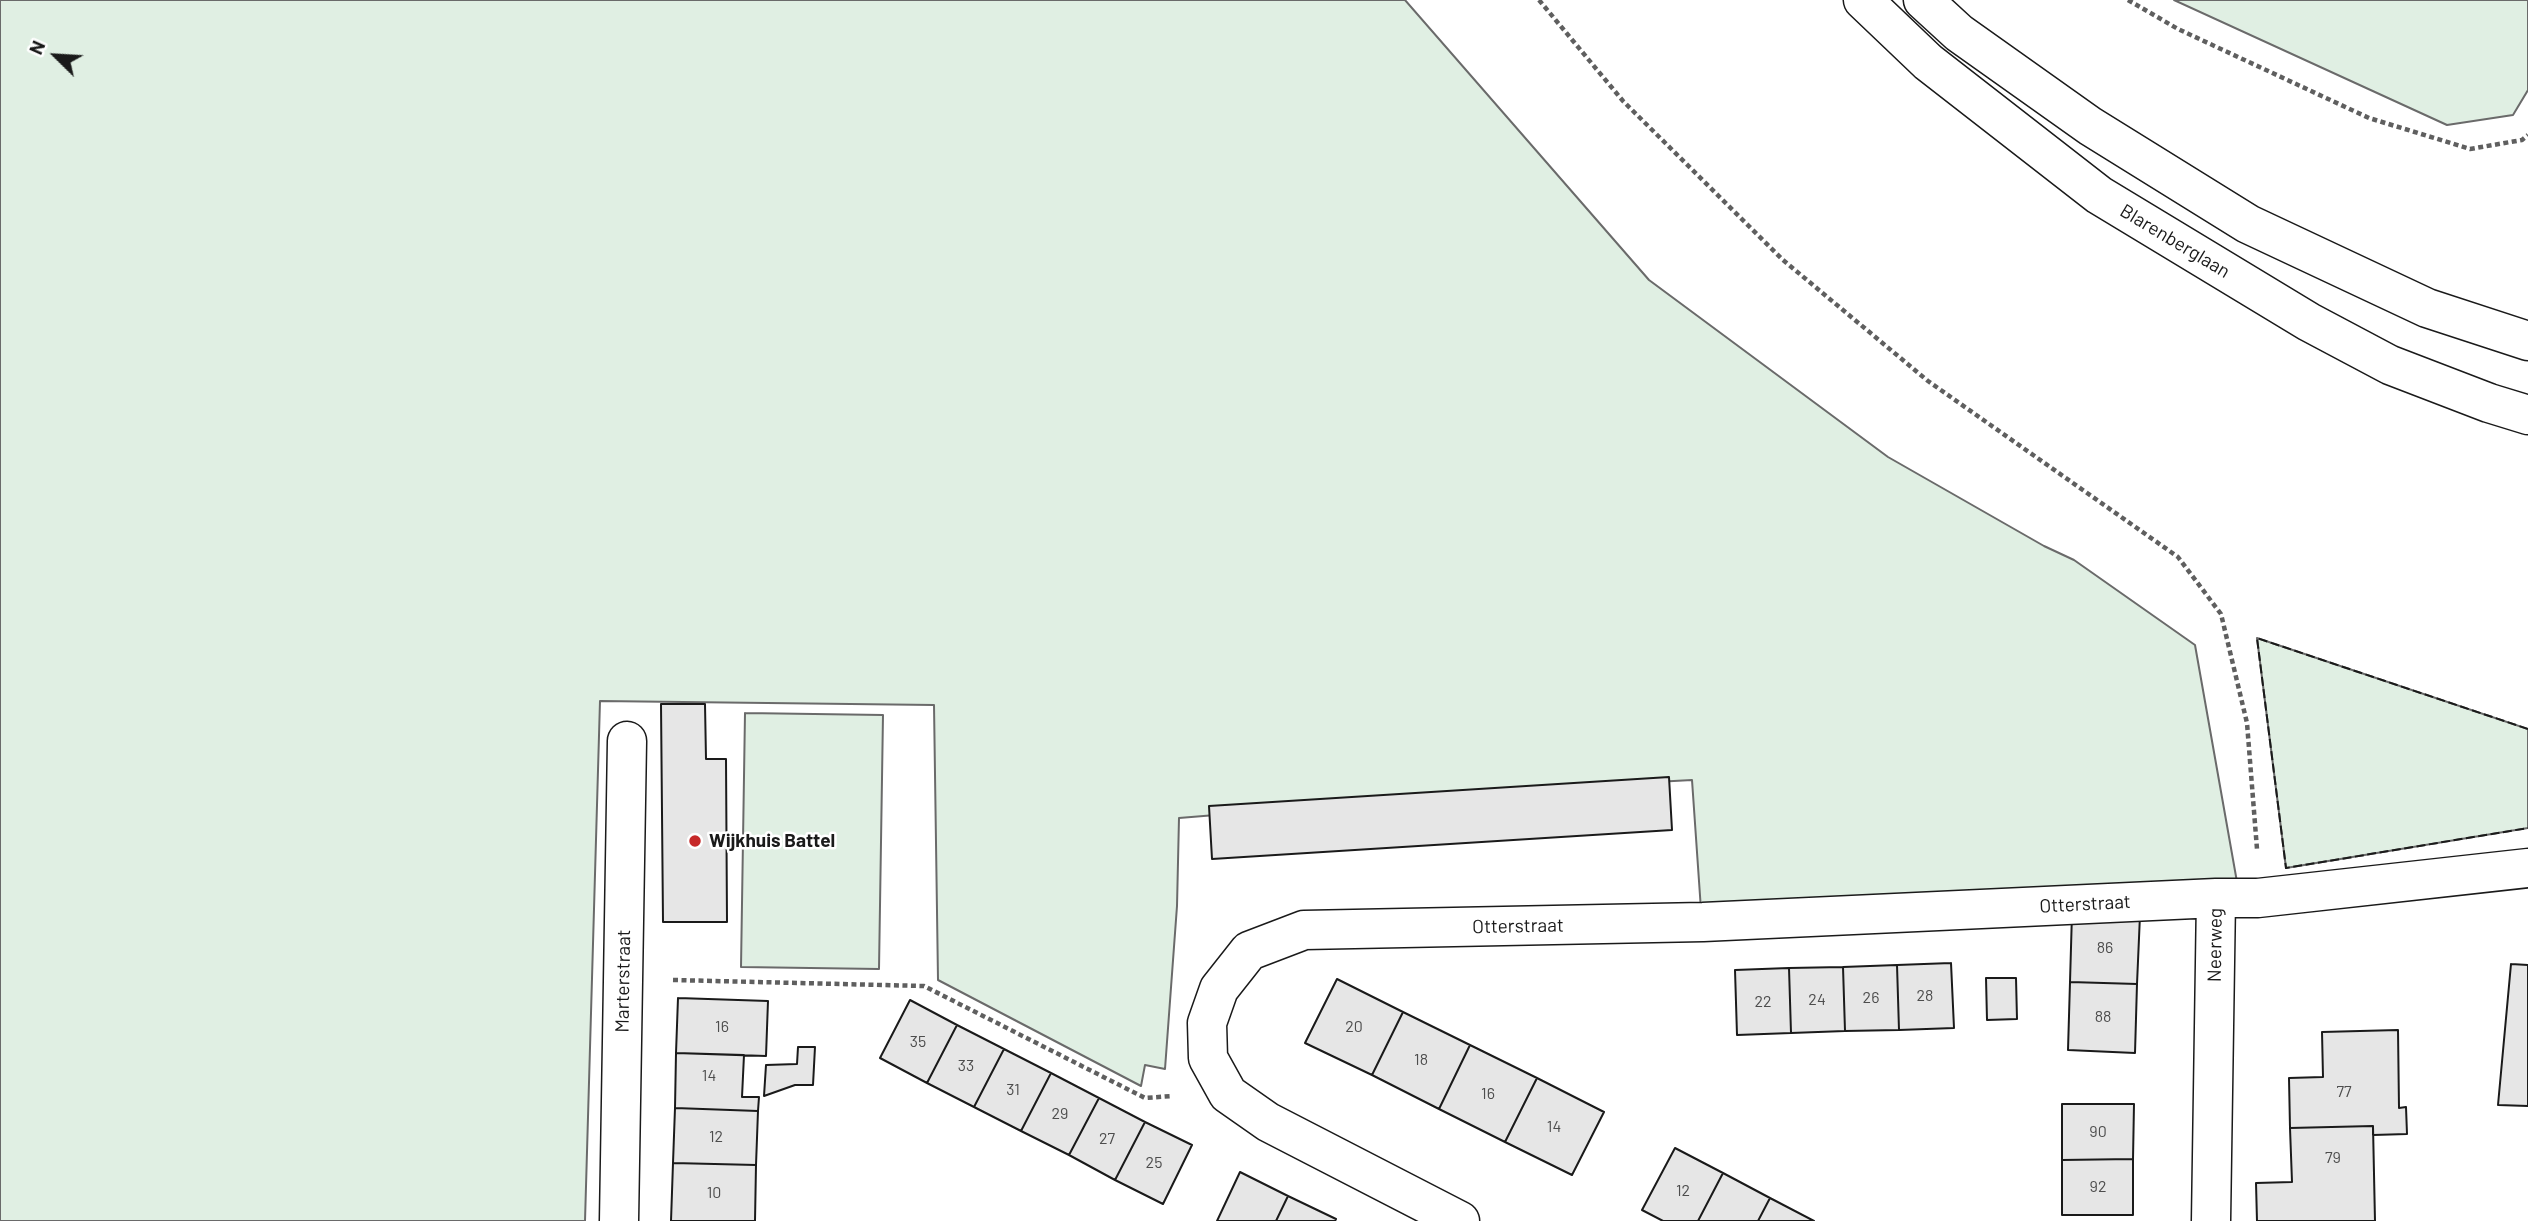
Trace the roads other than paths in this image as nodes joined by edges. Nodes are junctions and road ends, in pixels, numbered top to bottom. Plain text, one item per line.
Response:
1 (1863, 0) edge
2 (1923, 0) edge
3 (2528, 341) edge
4 (2528, 415) edge
5 (628, 741) dead end
6 (2528, 868) edge
7 (2216, 898) junction
8 (619, 1221) edge
9 (1460, 1221) edge
10 (2211, 1221) edge

1 - 4 street, Blarenberglaan
2 - 3 street
5 - 8 street, Marterstraat
6 - 7 street, Neerweg
7 - 9 street, Otterstraat
7 - 10 street, Neerweg

